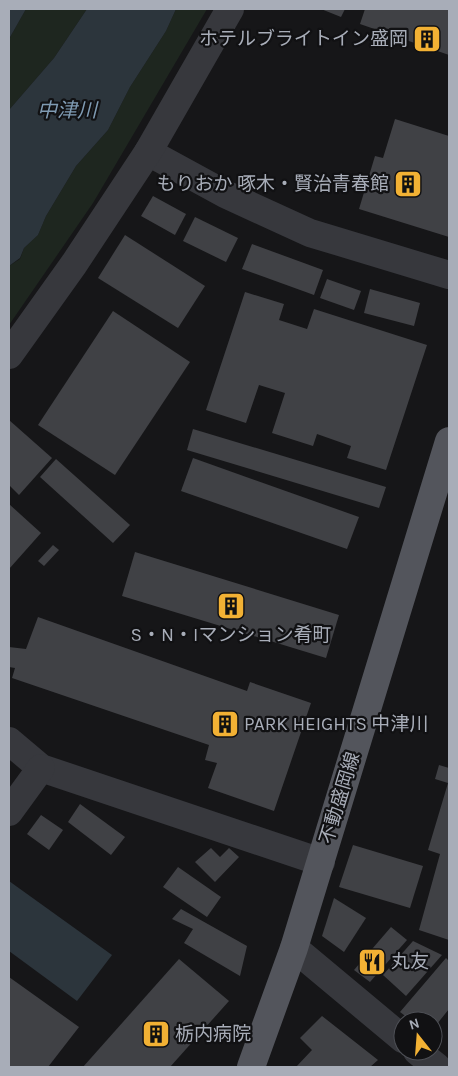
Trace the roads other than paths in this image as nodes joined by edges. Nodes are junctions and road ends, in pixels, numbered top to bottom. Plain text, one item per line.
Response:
1 (230, 9) edge
2 (148, 152) junction
3 (449, 275) edge
4 (9, 355) edge
5 (449, 442) edge
6 (9, 741) edge
7 (40, 768) junction
8 (9, 812) edge
9 (321, 862) junction
10 (294, 948) junction
11 (393, 1031) edge
12 (251, 1067) edge

1 - 2 street
2 - 3 street
2 - 4 street
5 - 9 main road, 不動盛岡線
6 - 7 street
7 - 8 street
7 - 9 street
9 - 10 main road, 不動盛岡線
10 - 11 street
10 - 12 main road, 不動盛岡線

